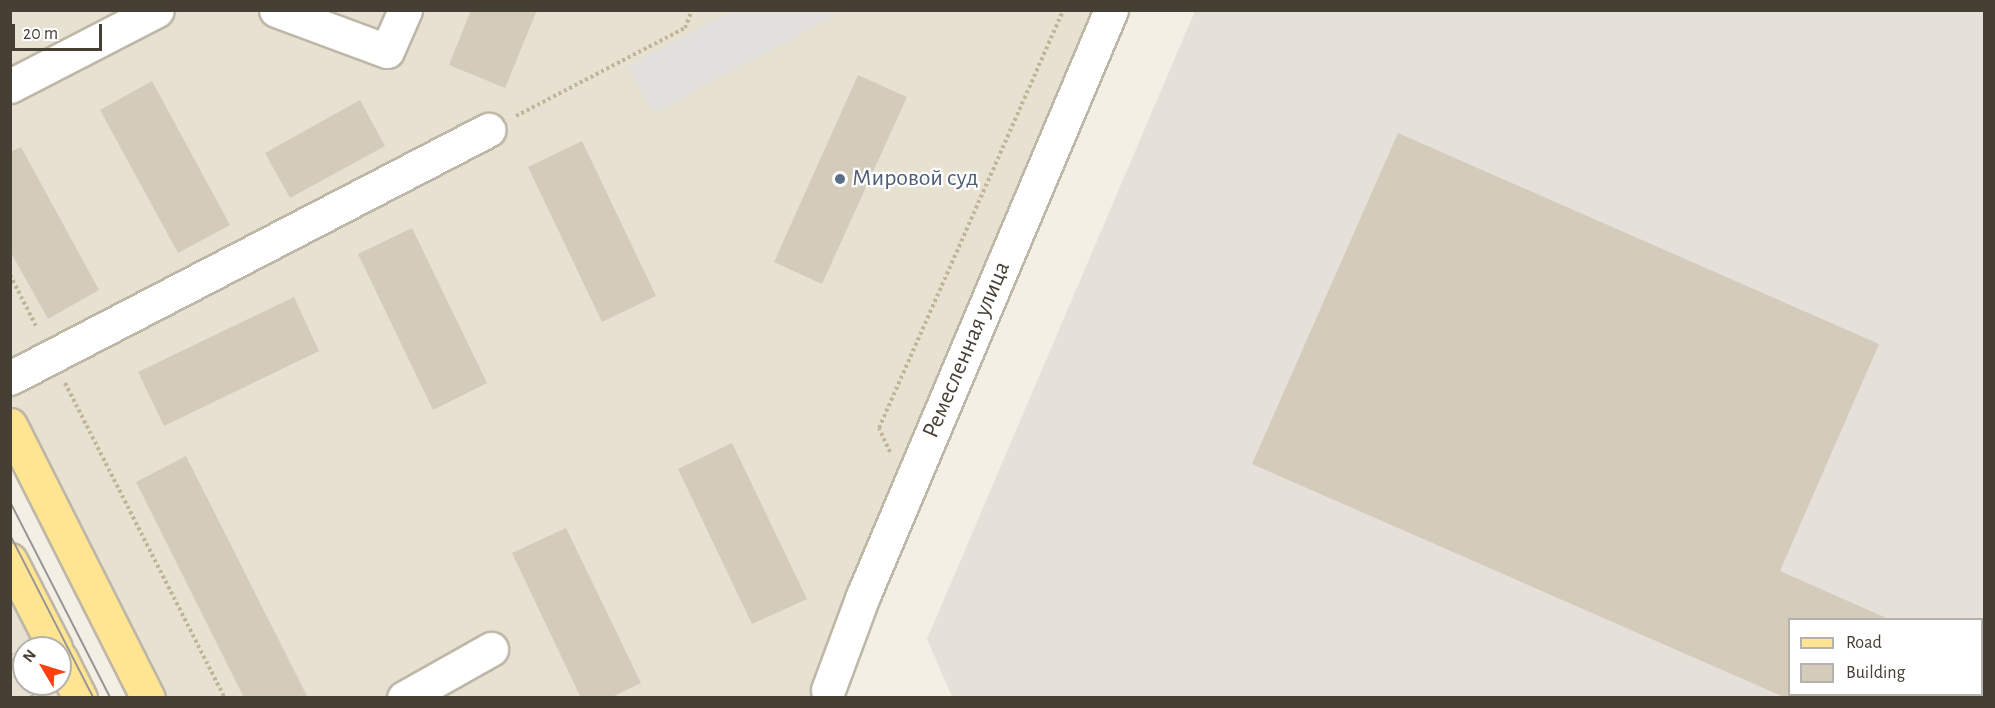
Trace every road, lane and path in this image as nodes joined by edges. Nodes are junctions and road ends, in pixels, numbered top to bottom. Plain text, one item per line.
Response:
1 (157, 10) edge
2 (276, 10) edge
3 (405, 10) edge
4 (692, 10) edge
5 (1063, 10) edge
6 (1111, 10) edge
7 (10, 86) edge
8 (488, 130) joint
9 (10, 275) edge
10 (52, 358) junction
11 (10, 378) edge
12 (10, 425) edge
13 (886, 464) dead end
14 (10, 560) edge
15 (49, 636) edge
16 (491, 649) dead end
17 (72, 682) edge
18 (825, 695) edge
19 (80, 698) edge
20 (148, 698) edge
21 (225, 698) edge
22 (404, 698) edge

1 - 7 street
2 - 3 street
4 - 8 path
5 - 13 path
6 - 18 street, Ремесленная улица
8 - 10 street
9 - 10 path
10 - 11 street
10 - 21 path
12 - 20 main road
14 - 15 main road
16 - 22 street
17 - 19 main road

